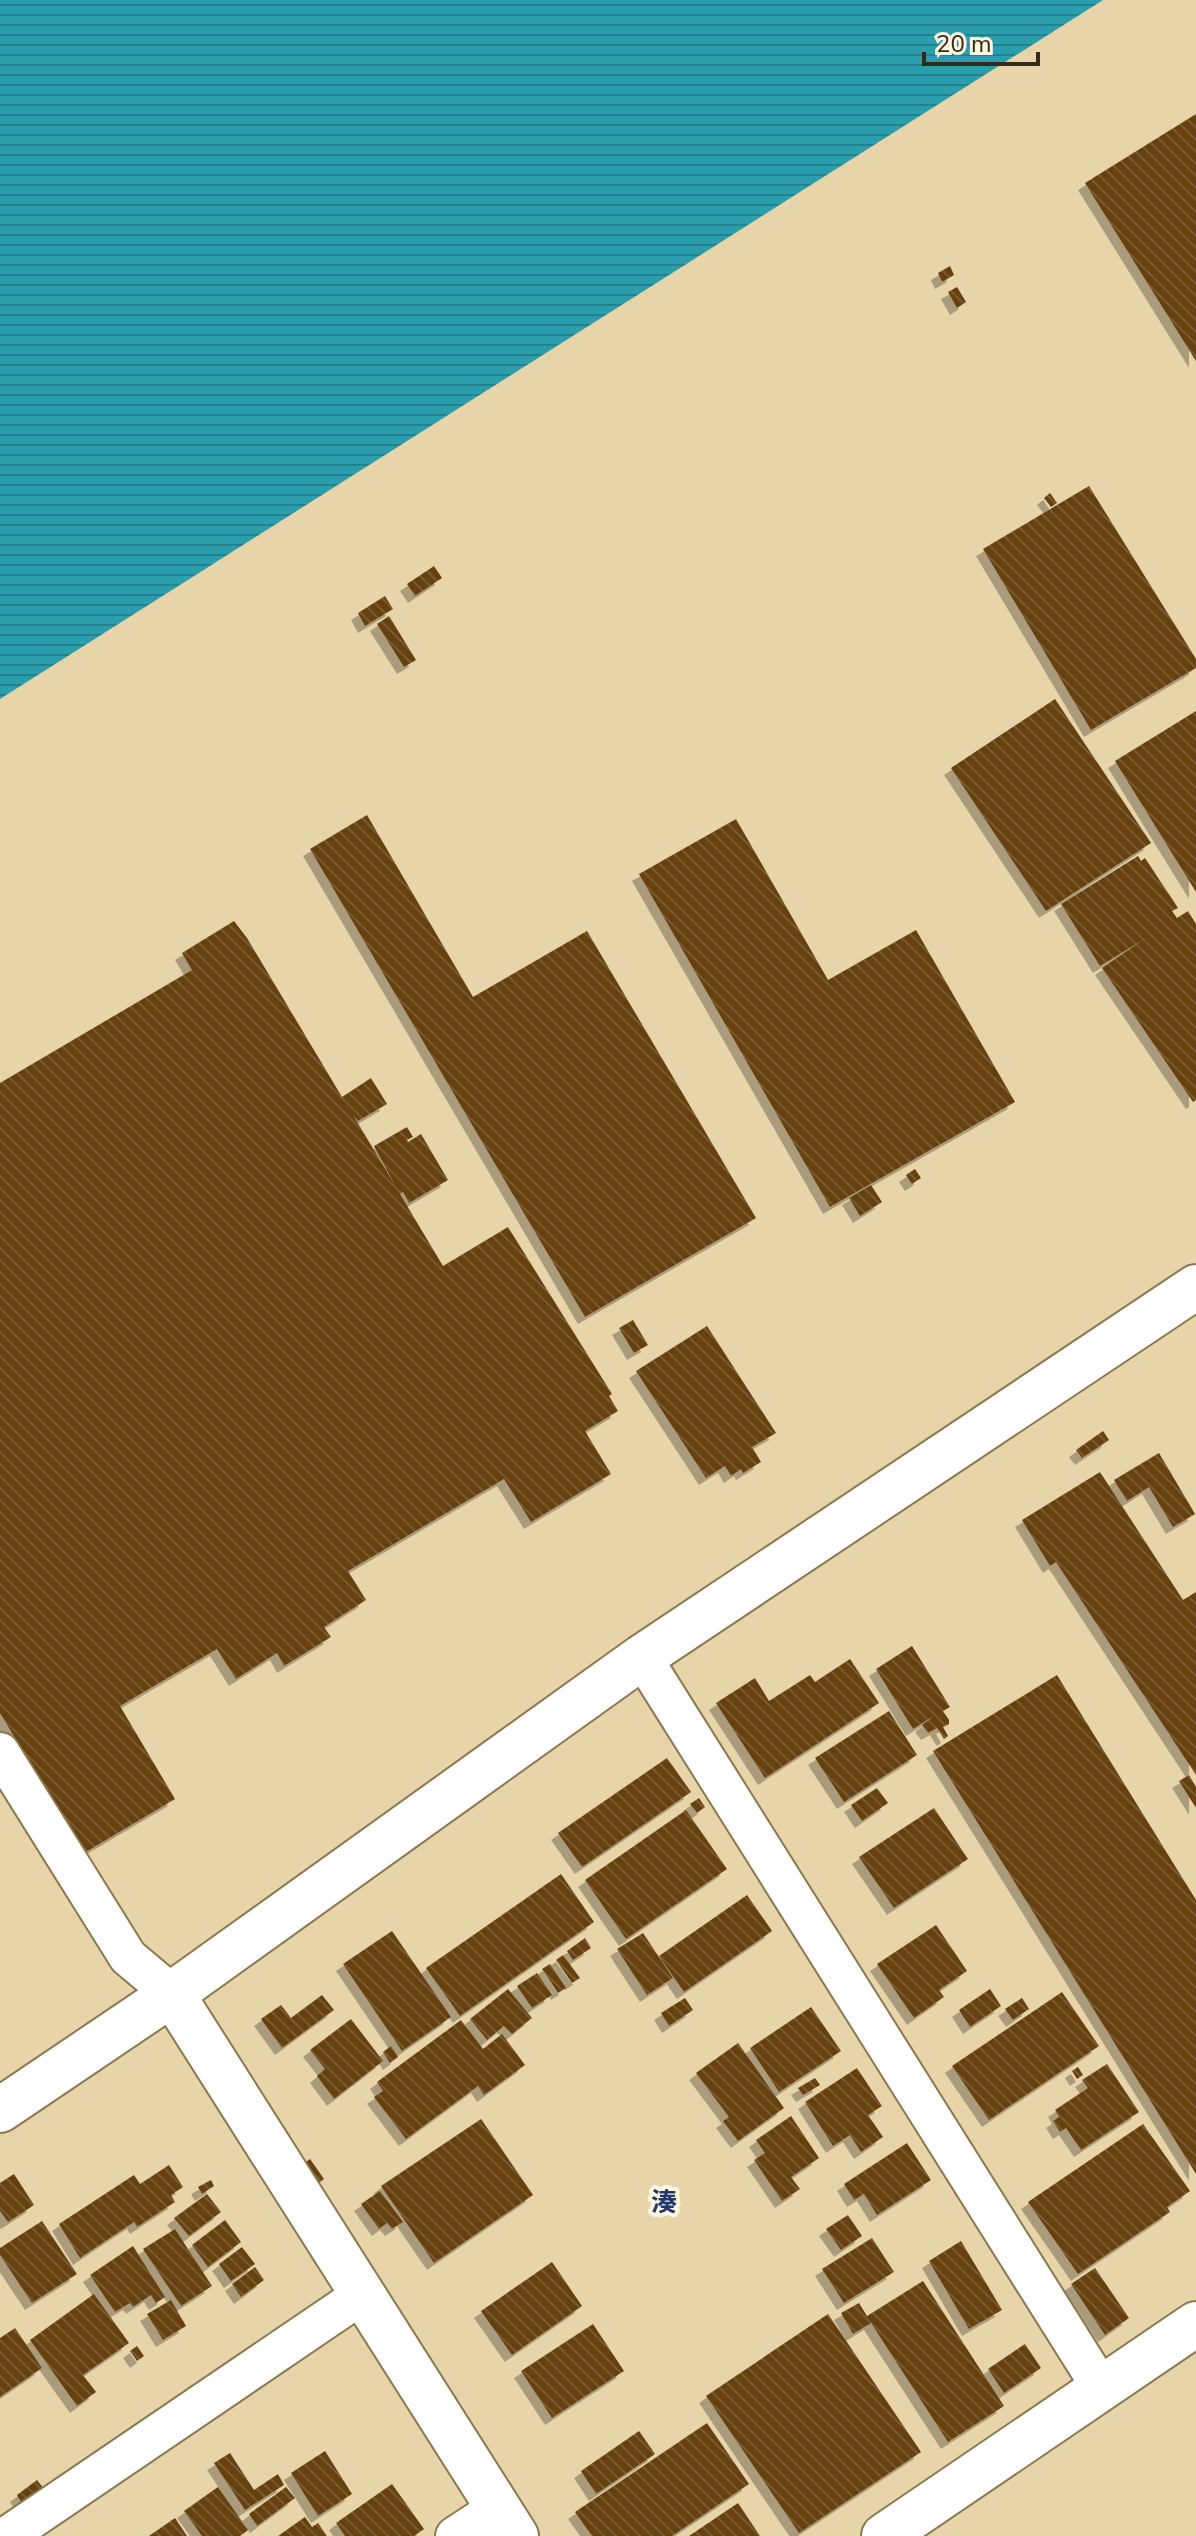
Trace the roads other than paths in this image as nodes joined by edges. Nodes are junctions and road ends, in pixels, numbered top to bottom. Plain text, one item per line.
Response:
1 (1196, 1287) edge
2 (642, 1657) junction
3 (0, 1752) edge
4 (172, 1994) junction
5 (0, 2110) edge
6 (363, 2294) junction
7 (1196, 2324) edge
8 (1102, 2389) junction
9 (507, 2522) edge
10 (7, 2536) edge
11 (455, 2536) edge
12 (884, 2536) edge

1 - 2 street
2 - 4 street
2 - 8 street
3 - 4 street
4 - 5 street
4 - 6 street
6 - 9 street
6 - 10 street
7 - 8 street
8 - 12 street
9 - 11 street

